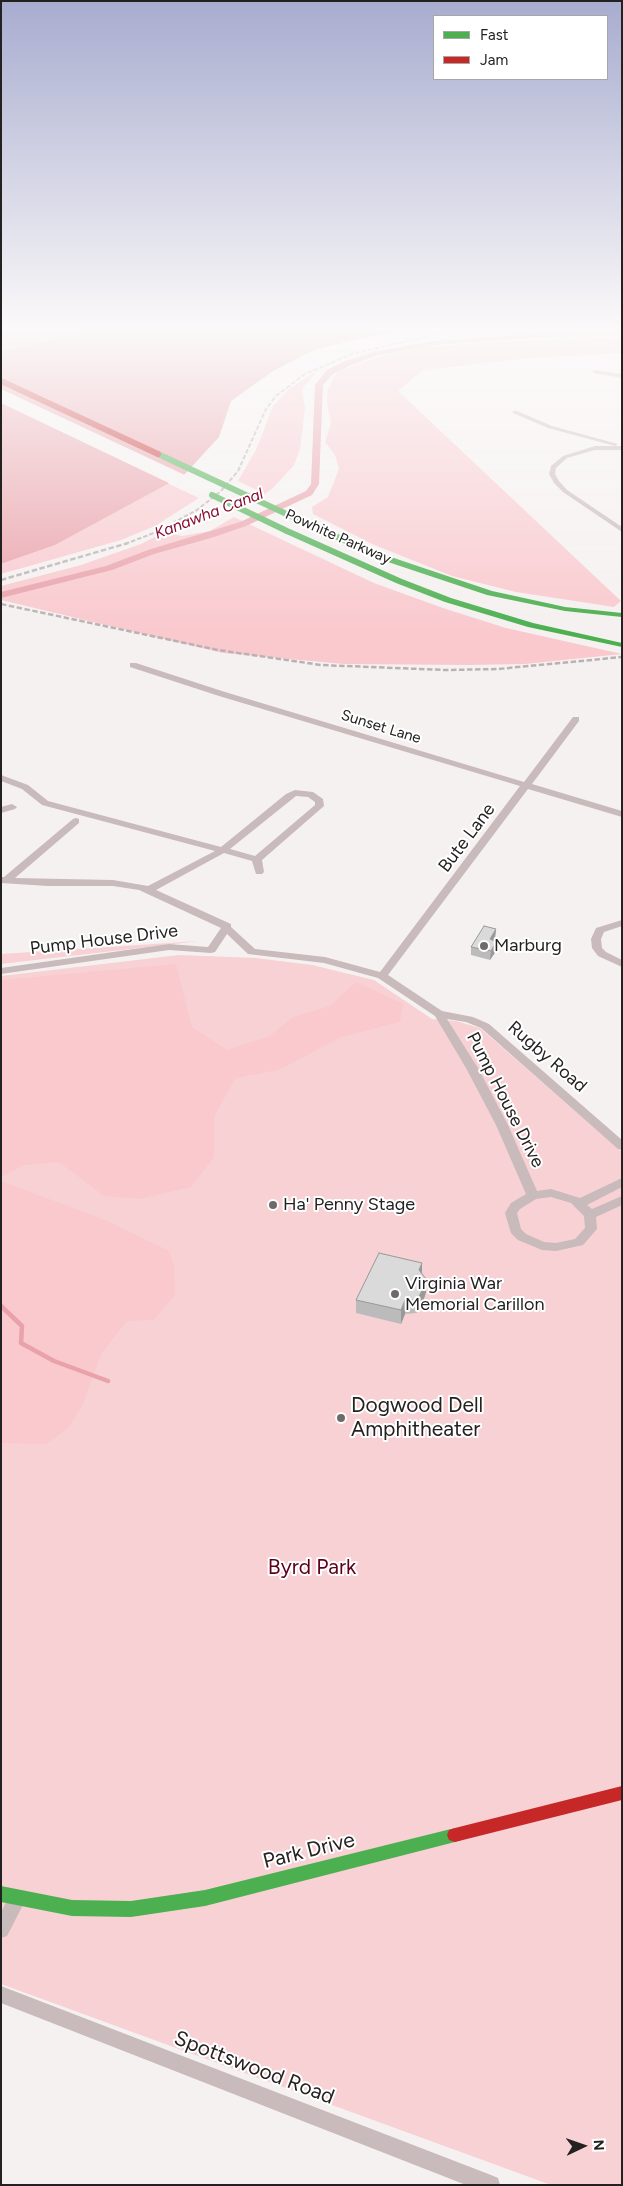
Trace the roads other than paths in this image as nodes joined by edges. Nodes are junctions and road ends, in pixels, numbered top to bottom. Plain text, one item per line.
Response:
1 (102, 428) edge
2 (554, 428) edge
3 (598, 440) junction
4 (622, 447) edge
5 (595, 448) junction
6 (198, 488) dead end
7 (622, 530) edge
8 (382, 557) junction
9 (622, 615) edge
10 (622, 622) edge
11 (622, 646) edge
12 (132, 665) dead end
13 (576, 719) dead end
14 (1, 778) edge
15 (527, 786) junction
16 (12, 807) dead end
17 (1, 810) edge
18 (622, 814) edge
19 (76, 821) dead end
20 (224, 850) junction
21 (257, 859) junction
22 (259, 872) dead end
23 (4, 880) edge
24 (148, 890) junction
25 (622, 923) edge
26 (226, 926) junction
27 (622, 964) edge
28 (1, 971) edge
29 (382, 976) junction
30 (439, 1014) junction
31 (622, 1146) edge
32 (622, 1182) edge
33 (532, 1195) junction
34 (622, 1200) edge
35 (580, 1203) junction
36 (590, 1215) junction
37 (622, 1793) edge
38 (9, 1896) edge
39 (1, 1930) edge
40 (1, 1994) edge
41 (491, 2185) edge

1 - 8 main road, Powhite Parkway, bridge
2 - 3 street
3 - 4 street
3 - 5 street
4 - 5 street
5 - 7 street
6 - 11 main road, Powhite Parkway, bridge
8 - 9 main road, Powhite Parkway
8 - 10 main road
12 - 15 street, Sunset Lane
13 - 15 street, Bute Lane
14 - 20 street
15 - 18 street, Sunset Lane
15 - 29 street, Bute Lane
16 - 17 street
19 - 23 street
20 - 21 street
20 - 21 street
20 - 24 street
21 - 22 street
23 - 24 street
24 - 26 street
25 - 27 street
26 - 28 street, Pump House Drive
26 - 29 street, Pump House Drive
29 - 30 street, Pump House Drive
30 - 31 street, Rugby Road
30 - 33 street, Pump House Drive
32 - 35 street
33 - 35 street
33 - 36 street
34 - 36 street
35 - 36 street
37 - 38 main road, Park Drive
38 - 39 street
40 - 41 street, Spottswood Road

